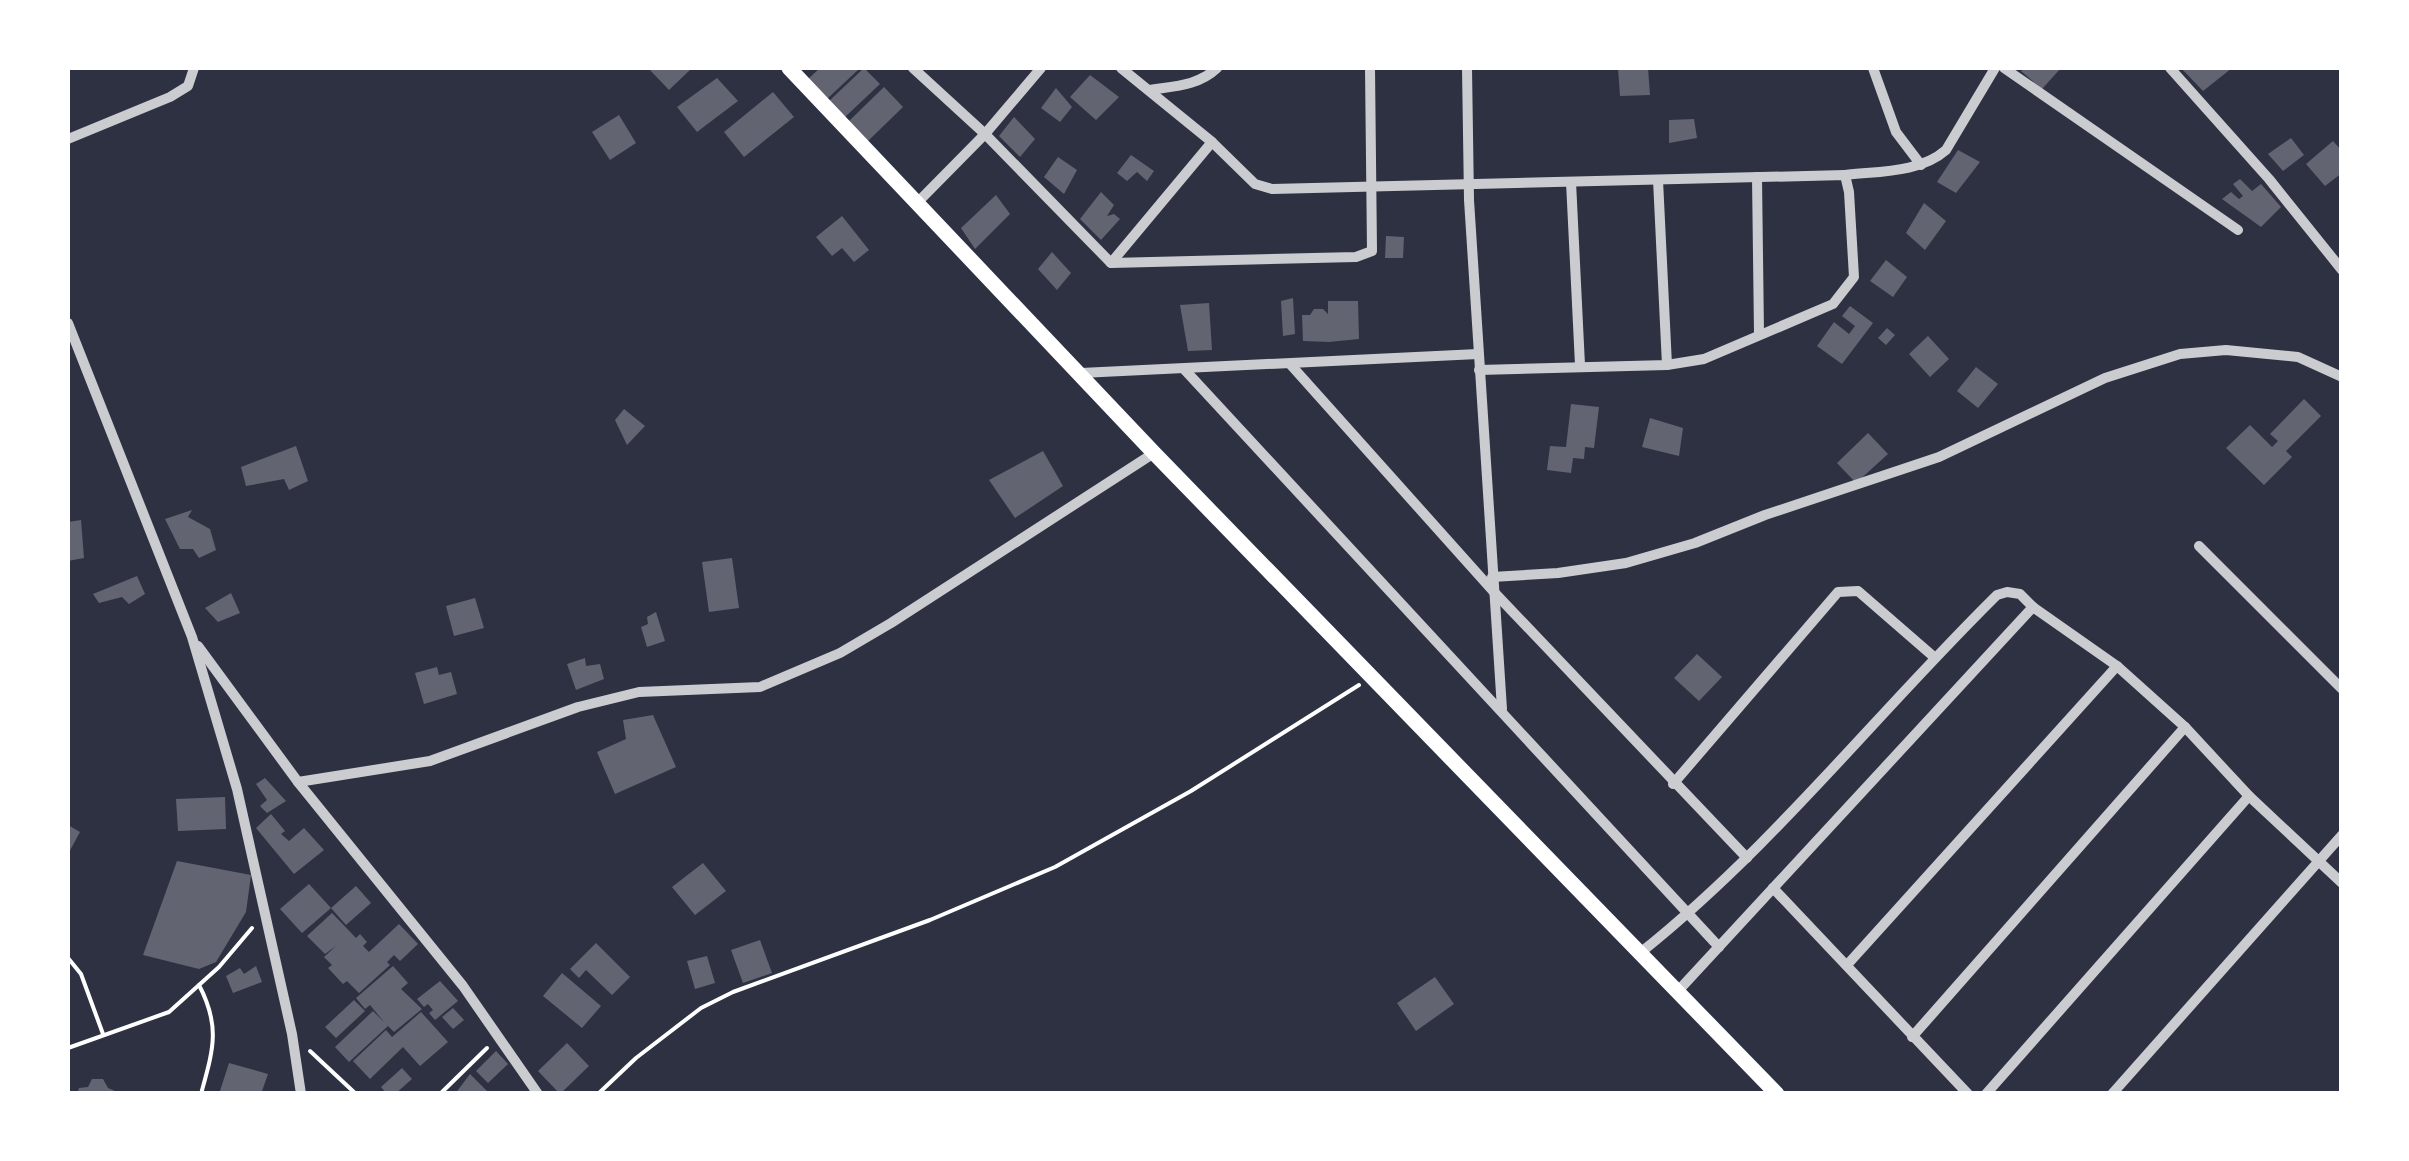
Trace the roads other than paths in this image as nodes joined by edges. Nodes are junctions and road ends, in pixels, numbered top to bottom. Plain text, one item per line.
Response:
1 (194, 68) edge
2 (788, 68) edge
3 (913, 68) edge
4 (1040, 68) edge
5 (1121, 68) edge
6 (1217, 68) edge
7 (1370, 68) edge
8 (1468, 68) edge
9 (1872, 68) edge
10 (1995, 68) edge
11 (2004, 68) edge
12 (2170, 68) edge
13 (1149, 90) junction
14 (985, 134) junction
15 (68, 139) edge
16 (1212, 142) junction
17 (1921, 166) junction
18 (1845, 175) junction
19 (1757, 177) junction
20 (1658, 180) junction
21 (1572, 182) junction
22 (1469, 185) junction
23 (1370, 187) junction
24 (917, 203) junction
25 (2238, 230) dead end
26 (1111, 263) junction
27 (2342, 270) edge
28 (68, 322) edge
29 (1760, 334) junction
30 (1478, 354) junction
31 (1290, 364) junction
32 (1580, 365) junction
33 (1667, 365) junction
34 (1184, 368) junction
35 (1479, 370) junction
36 (1081, 373) junction
37 (2342, 377) edge
38 (1154, 453) junction
39 (2199, 546) dead end
40 (1492, 577) junction
41 (1493, 591) junction
42 (2033, 607) junction
43 (192, 637) junction
44 (1934, 657) junction
45 (2117, 666) junction
46 (2342, 689) edge
47 (1502, 710) junction
48 (2185, 727) junction
49 (298, 782) junction
50 (1673, 784) junction
51 (2249, 796) junction
52 (2342, 836) edge
53 (1747, 858) junction
54 (2318, 861) junction
55 (2342, 883) edge
56 (1773, 888) junction
57 (1689, 914) junction
58 (1719, 947) junction
59 (1640, 952) junction
60 (1847, 965) junction
61 (1678, 991) junction
62 (1912, 1037) junction
63 (301, 1094) edge
64 (538, 1094) edge
65 (1777, 1094) edge
66 (1968, 1094) edge
67 (1986, 1094) edge
68 (2112, 1094) edge

1 - 15 street
2 - 24 main road
3 - 14 street
4 - 14 street
5 - 13 street
6 - 13 street
7 - 23 street
8 - 22 street
9 - 17 street
10 - 17 street
11 - 25 street
12 - 27 street
13 - 16 street
14 - 24 street
14 - 26 street
16 - 23 street
16 - 26 street
17 - 18 street
18 - 19 street
18 - 29 street
19 - 20 street
19 - 29 street
20 - 21 street
20 - 33 street
21 - 22 street
21 - 32 street
22 - 23 street
22 - 30 street
23 - 26 street
24 - 36 main road
28 - 43 street
29 - 33 street
30 - 31 street
30 - 35 street
31 - 34 street
31 - 41 street
32 - 33 street
32 - 35 street
34 - 36 street
34 - 47 street
35 - 40 street
36 - 38 main road
37 - 40 street
38 - 49 street
38 - 59 main road
39 - 46 street
40 - 41 street
41 - 47 street
41 - 50 street
42 - 44 street
42 - 45 street
42 - 56 street
43 - 49 street
43 - 63 street
44 - 50 street
44 - 53 street
45 - 48 street
45 - 60 street
47 - 57 street
48 - 51 street
48 - 62 street
49 - 64 street
50 - 53 street
51 - 54 street
51 - 67 street
52 - 54 street
53 - 57 street
54 - 55 street
54 - 68 street
56 - 58 street
56 - 60 street
57 - 58 street
57 - 59 street
58 - 61 street
59 - 61 main road
60 - 62 street
61 - 65 main road
62 - 66 street

